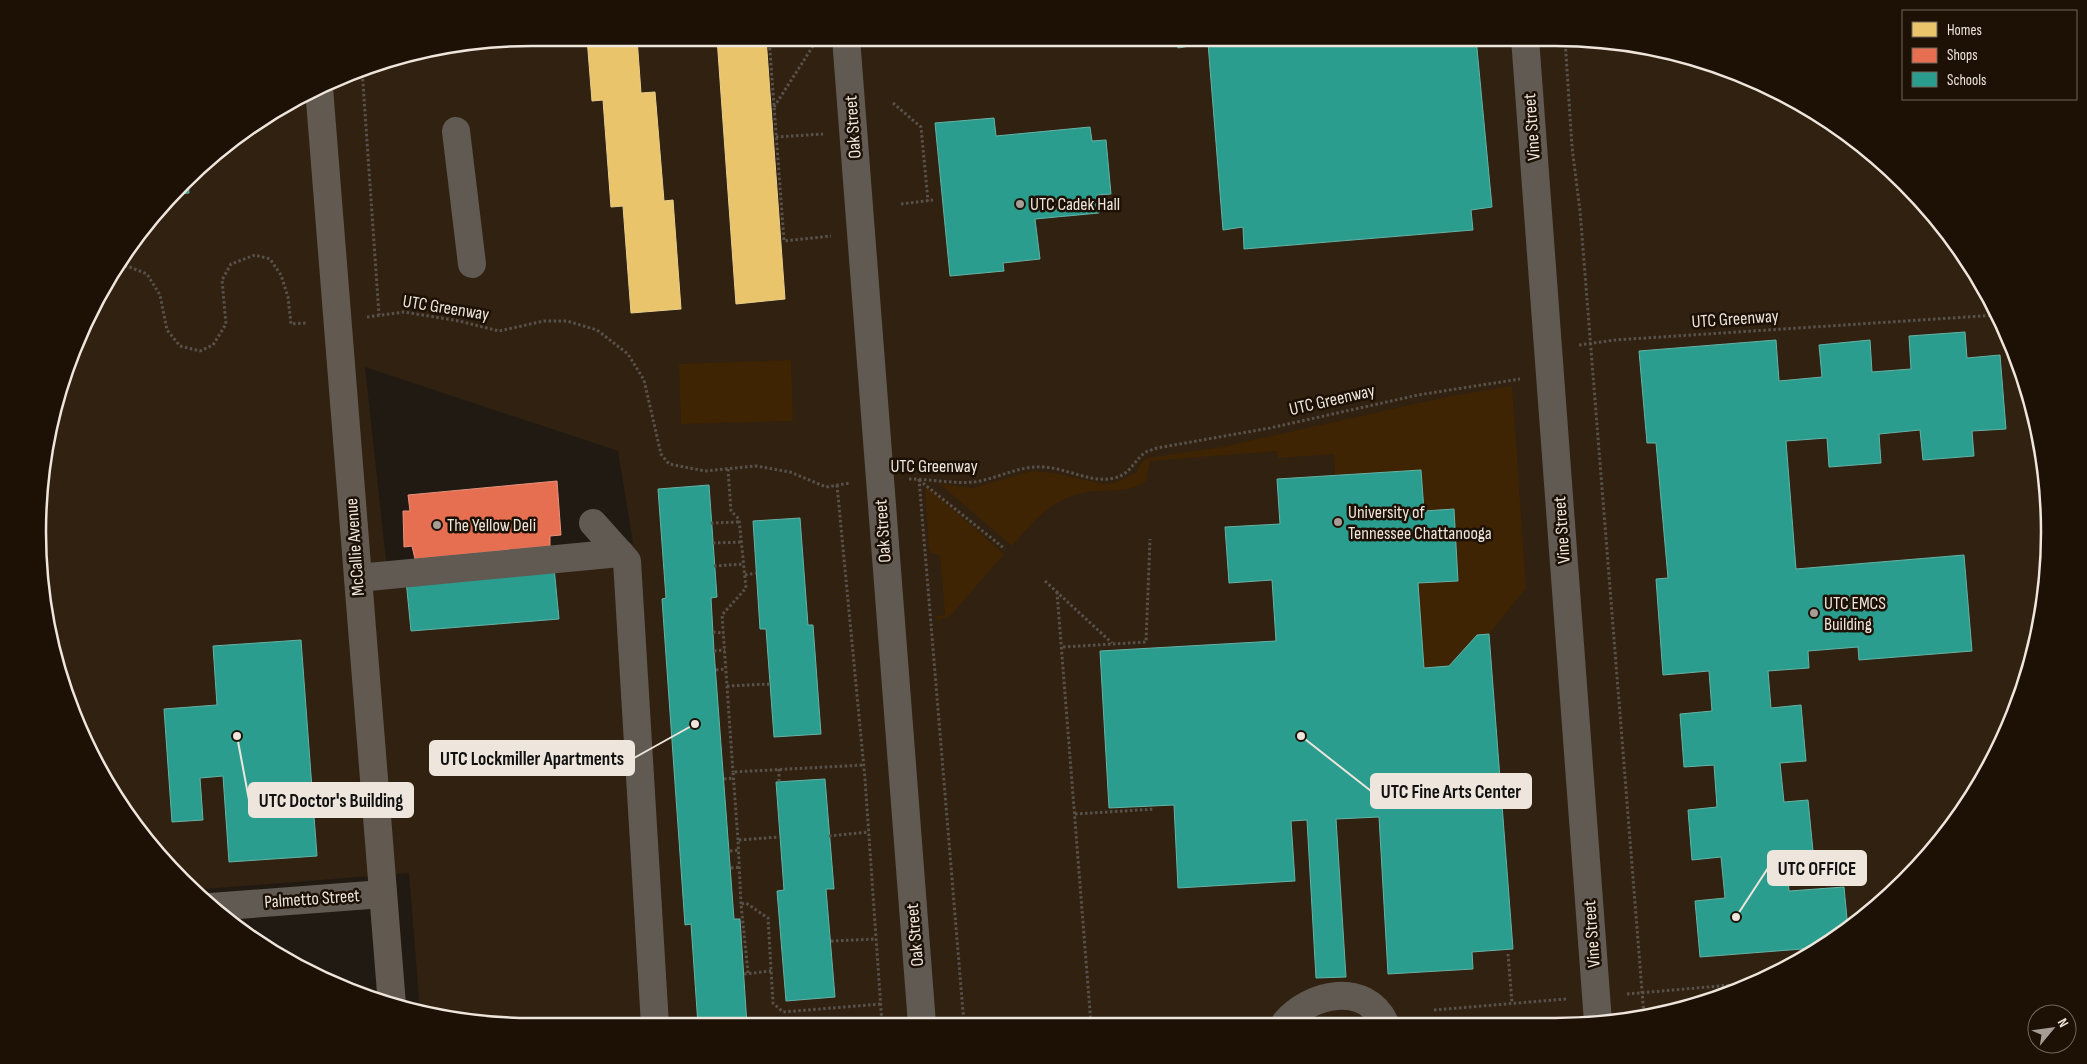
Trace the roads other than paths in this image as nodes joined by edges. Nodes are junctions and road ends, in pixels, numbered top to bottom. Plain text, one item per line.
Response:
1 (847, 46) edge
2 (1526, 46) edge
3 (320, 95) edge
4 (456, 131) dead end
5 (472, 264) dead end
6 (593, 523) dead end
7 (620, 553) junction
8 (358, 578) junction
9 (383, 894) junction
10 (223, 906) edge
11 (391, 997) edge
12 (1598, 1016) edge
13 (656, 1018) edge
14 (922, 1018) edge
15 (1291, 1018) edge
16 (1382, 1018) edge

1 - 14 street, Oak Street
2 - 12 street, Vine Street
3 - 8 main road, McCallie Avenue
4 - 5 street
6 - 7 street
7 - 8 street
7 - 13 street
8 - 9 main road, McCallie Avenue
9 - 10 street, Palmetto Street
9 - 11 main road, McCallie Avenue
15 - 16 street

